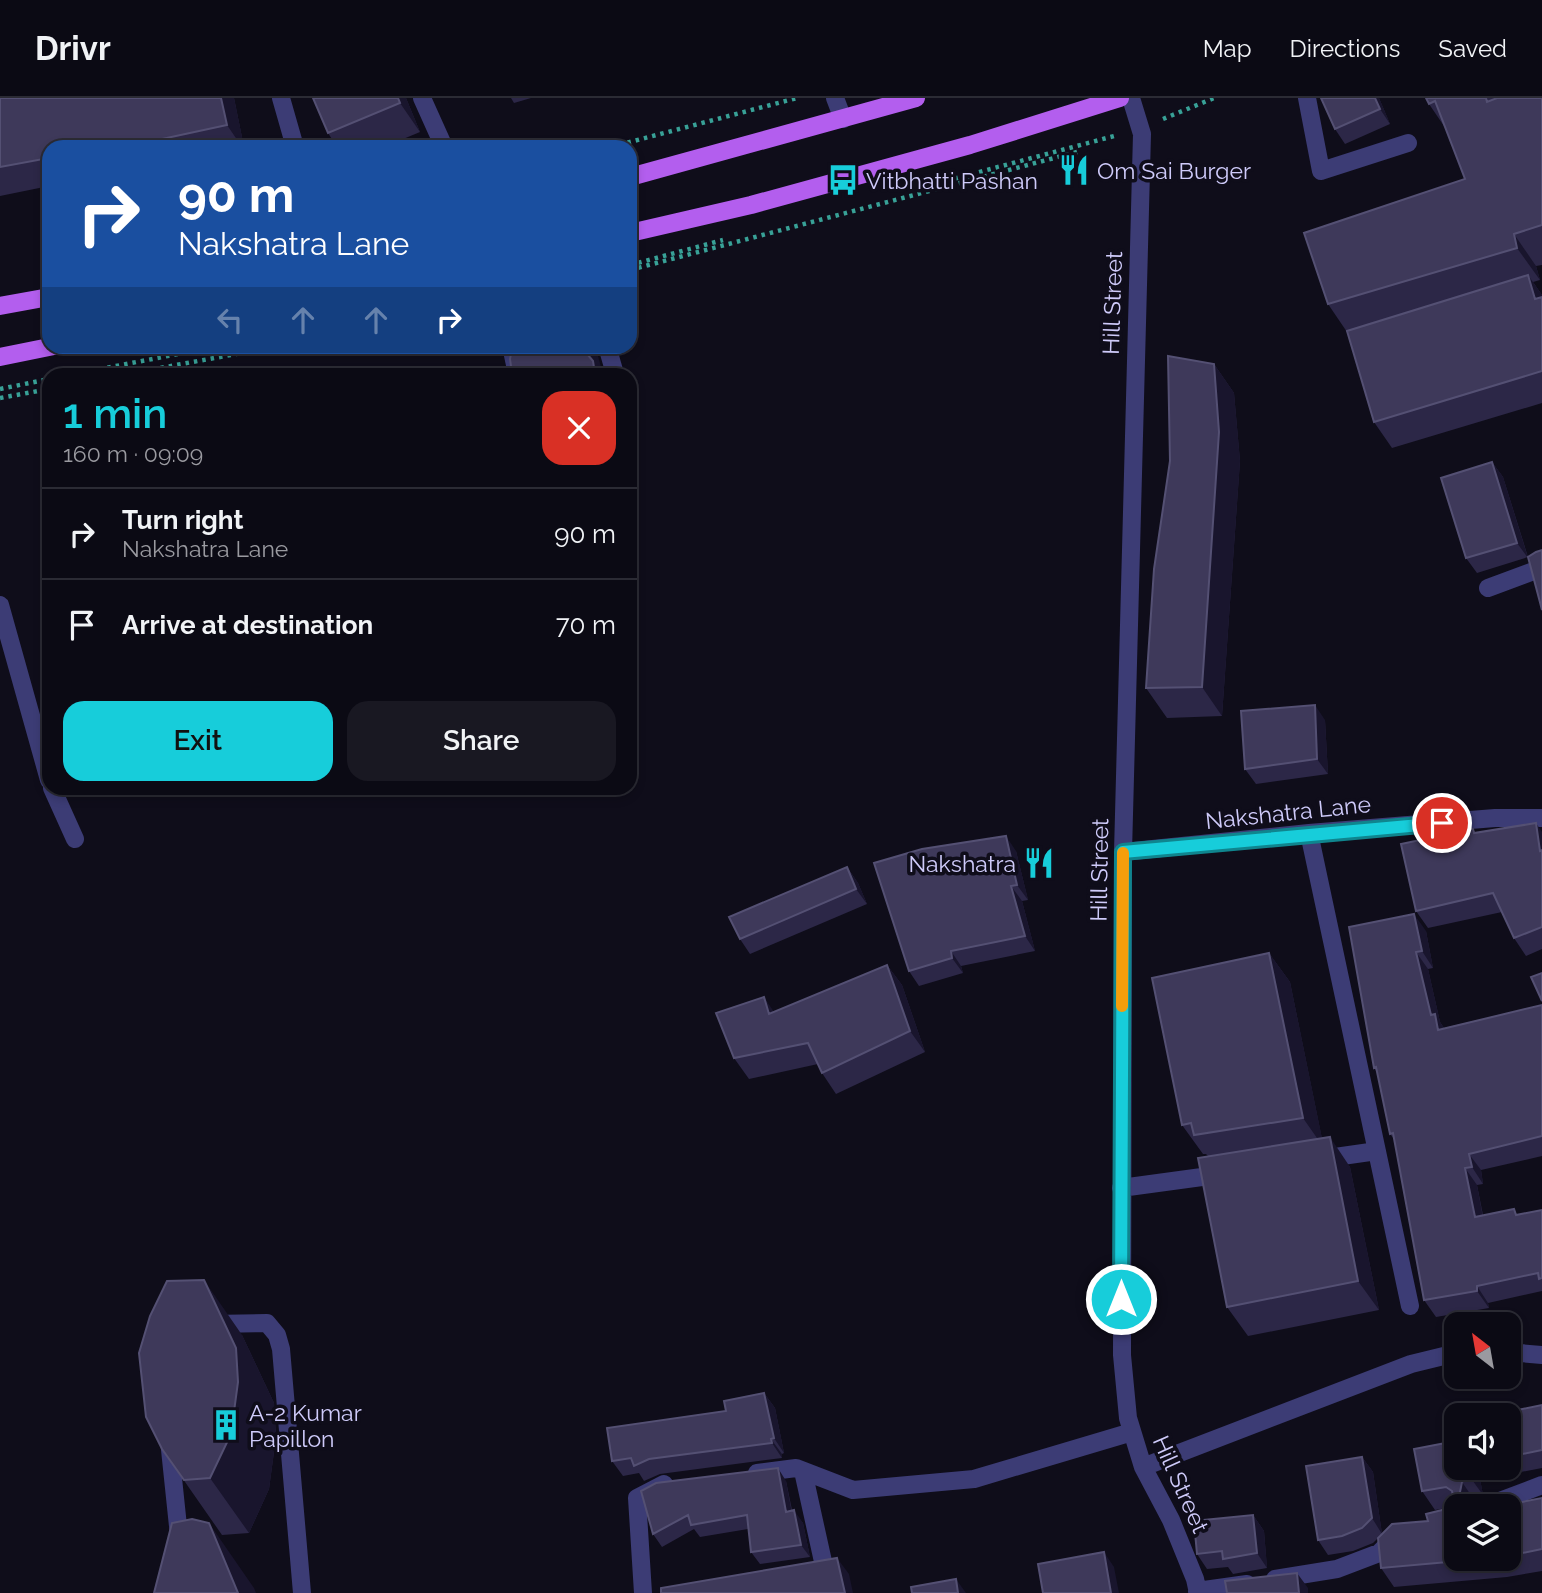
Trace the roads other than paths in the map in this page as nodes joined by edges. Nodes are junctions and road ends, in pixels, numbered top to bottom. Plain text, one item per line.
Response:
1 (281, 98) edge
2 (422, 98) edge
3 (835, 98) edge
4 (916, 98) edge
5 (1120, 98) edge
6 (1131, 98) edge
7 (1307, 98) edge
8 (843, 119) junction
9 (293, 140) edge
10 (441, 140) edge
11 (1408, 143) dead end
12 (637, 175) edge
13 (637, 231) edge
14 (42, 298) edge
15 (0, 306) edge
16 (42, 348) edge
17 (0, 357) edge
18 (1542, 568) edge
19 (1488, 588) dead end
20 (0, 605) edge
21 (42, 755) edge
22 (55, 795) edge
23 (1542, 818) edge
24 (1309, 833) junction
25 (75, 839) dead end
26 (1123, 852) junction
27 (1377, 1151) junction
28 (1309, 1161) edge
29 (1242, 1171) edge
30 (1121, 1188) junction
31 (1410, 1306) dead end
32 (194, 1324) edge
33 (1521, 1353) edge
34 (1542, 1355) edge
35 (1444, 1356) edge
36 (167, 1418) edge
37 (1132, 1432) junction
38 (1143, 1467) junction
39 (803, 1471) junction
40 (742, 1475) edge
41 (688, 1481) edge
42 (1542, 1485) edge
43 (1518, 1494) edge
44 (1415, 1527) edge
45 (845, 1564) dead end
46 (648, 1592) edge
47 (1198, 1592) edge
48 (185, 1593) edge
49 (302, 1593) edge

1 - 9 street
2 - 10 street
3 - 8 street
4 - 8 main road
5 - 13 main road
6 - 26 street, Hill Street
7 - 11 street
8 - 12 main road
14 - 15 main road
16 - 17 main road
18 - 19 street
20 - 21 street
22 - 25 street
23 - 24 street, Nakshatra Lane
24 - 26 street, Nakshatra Lane
24 - 27 street
26 - 30 street, Hill Street
27 - 28 street
27 - 31 street
29 - 30 street
30 - 37 street, Hill Street
32 - 49 street
33 - 34 street
35 - 38 street
36 - 48 street
37 - 38 street, Hill Street
37 - 39 street
38 - 47 street, Hill Street
39 - 40 street
39 - 45 street
41 - 46 street
42 - 43 street
44 - 47 street

